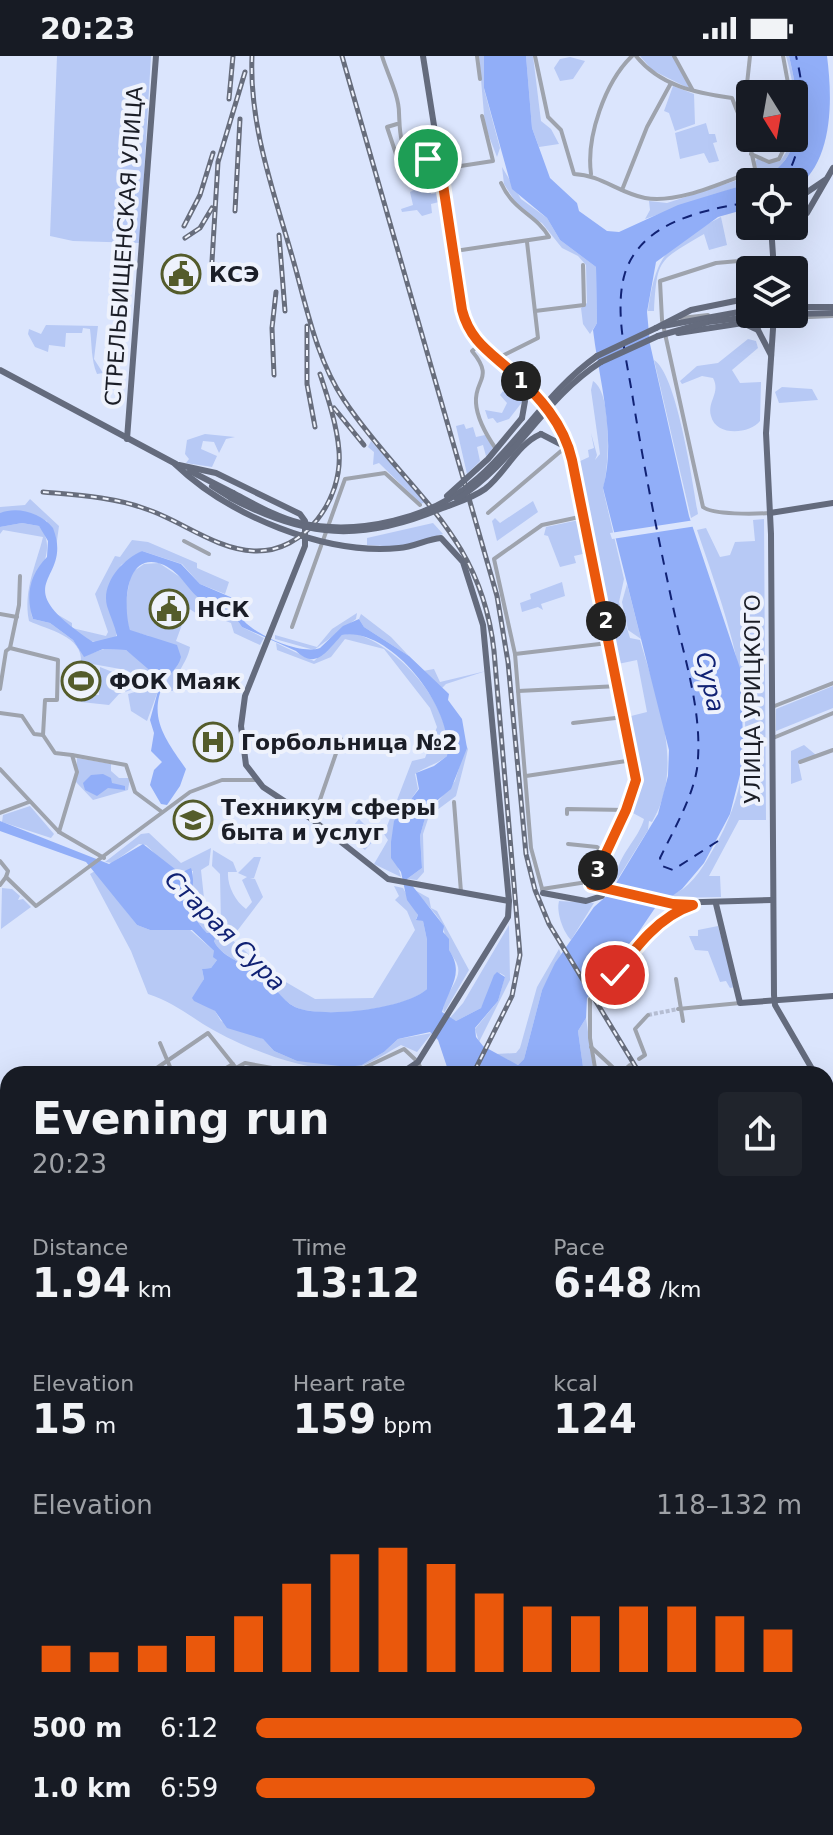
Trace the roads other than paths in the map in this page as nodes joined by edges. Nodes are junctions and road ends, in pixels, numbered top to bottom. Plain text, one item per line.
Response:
1 (156, 56) edge
2 (382, 56) edge
3 (423, 56) edge
4 (477, 56) edge
5 (535, 56) edge
6 (634, 56) edge
7 (674, 56) edge
8 (750, 56) edge
9 (783, 56) edge
10 (480, 79) dead end
11 (748, 80) edge
12 (787, 80) edge
13 (672, 83) junction
14 (694, 91) junction
15 (736, 108) edge
16 (482, 116) dead end
17 (397, 124) junction
18 (405, 152) junction
19 (782, 152) edge
20 (751, 154) joint
21 (439, 158) junction
22 (754, 168) edge
23 (833, 168) edge
24 (441, 169) junction
25 (591, 174) junction
26 (830, 177) edge
27 (736, 182) edge
28 (501, 183) dead end
29 (622, 190) junction
30 (808, 192) edge
31 (808, 211) edge
32 (527, 242) junction
33 (453, 252) junction
34 (736, 261) edge
35 (583, 265) dead end
36 (736, 301) edge
37 (808, 307) edge
38 (833, 307) edge
39 (535, 311) junction
40 (736, 312) edge
41 (736, 313) edge
42 (808, 314) edge
43 (833, 315) edge
44 (808, 317) edge
45 (736, 319) edge
46 (662, 320) junction
47 (774, 328) edge
48 (657, 332) junction
49 (479, 345) junction
50 (772, 355) junction
51 (496, 359) junction
52 (0, 370) edge
53 (514, 374) junction
54 (127, 439) junction
55 (496, 449) dead end
56 (570, 451) junction
57 (175, 464) junction
58 (186, 469) junction
59 (216, 473) junction
60 (199, 481) junction
61 (209, 481) junction
62 (232, 495) junction
63 (833, 503) edge
64 (420, 505) dead end
65 (442, 505) junction
66 (488, 513) dead end
67 (770, 513) junction
68 (584, 516) junction
69 (306, 538) junction
70 (184, 541) dead end
71 (322, 543) junction
72 (209, 554) dead end
73 (20, 576) dead end
74 (0, 614) edge
75 (17, 617) junction
76 (292, 627) dead end
77 (611, 643) junction
78 (5, 650) edge
79 (515, 654) junction
80 (833, 683) edge
81 (619, 686) junction
82 (0, 689) edge
83 (518, 691) junction
84 (770, 707) junction
85 (0, 713) edge
86 (833, 713) edge
87 (624, 717) junction
88 (573, 723) dead end
89 (43, 735) junction
90 (341, 739) dead end
91 (771, 739) junction
92 (833, 750) edge
93 (72, 755) junction
94 (633, 760) junction
95 (800, 762) dead end
96 (0, 769) edge
97 (526, 776) junction
98 (258, 780) junction
99 (29, 802) junction
100 (454, 802) dead end
101 (626, 810) junction
102 (0, 813) edge
103 (163, 813) junction
104 (567, 814) dead end
105 (313, 820) junction
106 (59, 832) junction
107 (568, 844) dead end
108 (609, 847) junction
109 (104, 858) junction
110 (0, 861) edge
111 (6, 877) junction
112 (0, 885) edge
113 (542, 891) junction
114 (461, 892) junction
115 (772, 900) junction
116 (509, 901) junction
117 (716, 904) junction
118 (693, 905) junction
119 (676, 979) dead end
120 (833, 996) edge
121 (775, 1001) junction
122 (740, 1003) junction
123 (680, 1009) junction
124 (648, 1015) dead end
125 (683, 1021) dead end
126 (160, 1043) dead end
127 (591, 1047) junction
128 (639, 1059) dead end
129 (165, 1060) junction
130 (418, 1062) junction
131 (158, 1066) edge
132 (168, 1066) edge
133 (233, 1066) edge
134 (368, 1066) edge
135 (412, 1066) edge
136 (420, 1066) edge
137 (595, 1066) edge
138 (611, 1066) edge
139 (811, 1066) edge

1 - 54 main road, СТРЕЛЬБИЩЕНСКАЯ УЛИЦА
2 - 17 street
3 - 21 main road
4 - 10 street
5 - 25 street
6 - 13 street
6 - 25 street
7 - 14 street
8 - 11 street
9 - 12 street
13 - 14 street
13 - 29 street
14 - 15 street
16 - 24 street
17 - 18 street
17 - 18 street
18 - 21 street
19 - 20 street
20 - 22 street
21 - 24 main road
23 - 26 main road
24 - 33 main road
25 - 29 street
26 - 30 main road
26 - 31 main road
27 - 29 street
28 - 32 street
32 - 33 street
32 - 39 street
33 - 49 main road
34 - 46 street
35 - 39 street
36 - 48 main road, bridge
37 - 38 main road
39 - 51 street
40 - 46 street
41 - 48 main road, bridge
42 - 43 main road
43 - 44 street
45 - 48 main road, bridge
46 - 67 street
47 - 50 main road, УЛИЦА УРИЦКОГО
48 - 50 main road, bridge
48 - 65 main road, bridge
49 - 51 main road
49 - 55 street
50 - 67 main road, УЛИЦА УРИЦКОГО
51 - 53 main road
52 - 54 main road
53 - 56 main road
53 - 65 main road, bridge
54 - 57 main road
56 - 65 main road, bridge
56 - 66 street
56 - 68 main road
57 - 58 main road
57 - 59 main road
57 - 60 main road
58 - 60 main road
58 - 61 main road
59 - 61 main road
59 - 69 main road
60 - 62 main road
60 - 69 main road
61 - 62 main road
62 - 65 main road, bridge
63 - 67 main road
64 - 71 street
67 - 84 main road, УЛИЦА УРИЦКОГО
68 - 77 main road
68 - 79 street
69 - 71 main road
69 - 98 main road
70 - 72 street
71 - 76 street
71 - 116 main road
73 - 75 street
74 - 75 street
75 - 78 street
77 - 79 street
77 - 81 main road
78 - 82 street
78 - 89 street
79 - 83 street
80 - 84 street
81 - 83 street
81 - 87 main road
83 - 97 street
84 - 91 main road, УЛИЦА УРИЦКОГО
85 - 89 street
86 - 91 street
87 - 88 street
87 - 94 main road
89 - 93 street
90 - 105 street
91 - 115 main road, УЛИЦА УРИЦКОГО
92 - 95 street
93 - 103 street
93 - 106 street
94 - 97 street
94 - 101 main road
96 - 99 street
97 - 113 street
98 - 103 street
98 - 105 main road
99 - 102 street
99 - 106 street
100 - 114 street
101 - 104 street
101 - 108 main road
103 - 109 street
105 - 114 main road
106 - 109 street
107 - 113 street
108 - 113 main road
108 - 118 main road, bridge
109 - 111 street
110 - 111 street
111 - 112 street
114 - 116 main road
115 - 117 main road
115 - 121 main road, УЛИЦА УРИЦКОГО
116 - 130 main road
117 - 118 main road
117 - 122 main road
118 - 127 street
119 - 123 street
120 - 121 main road
121 - 122 main road
121 - 139 main road, УЛИЦА УРИЦКОГО
122 - 123 street
123 - 125 street
124 - 128 street
126 - 129 street
127 - 137 street
127 - 138 street
129 - 131 street
129 - 132 street
129 - 133 street
130 - 134 street
130 - 135 main road
130 - 136 street

